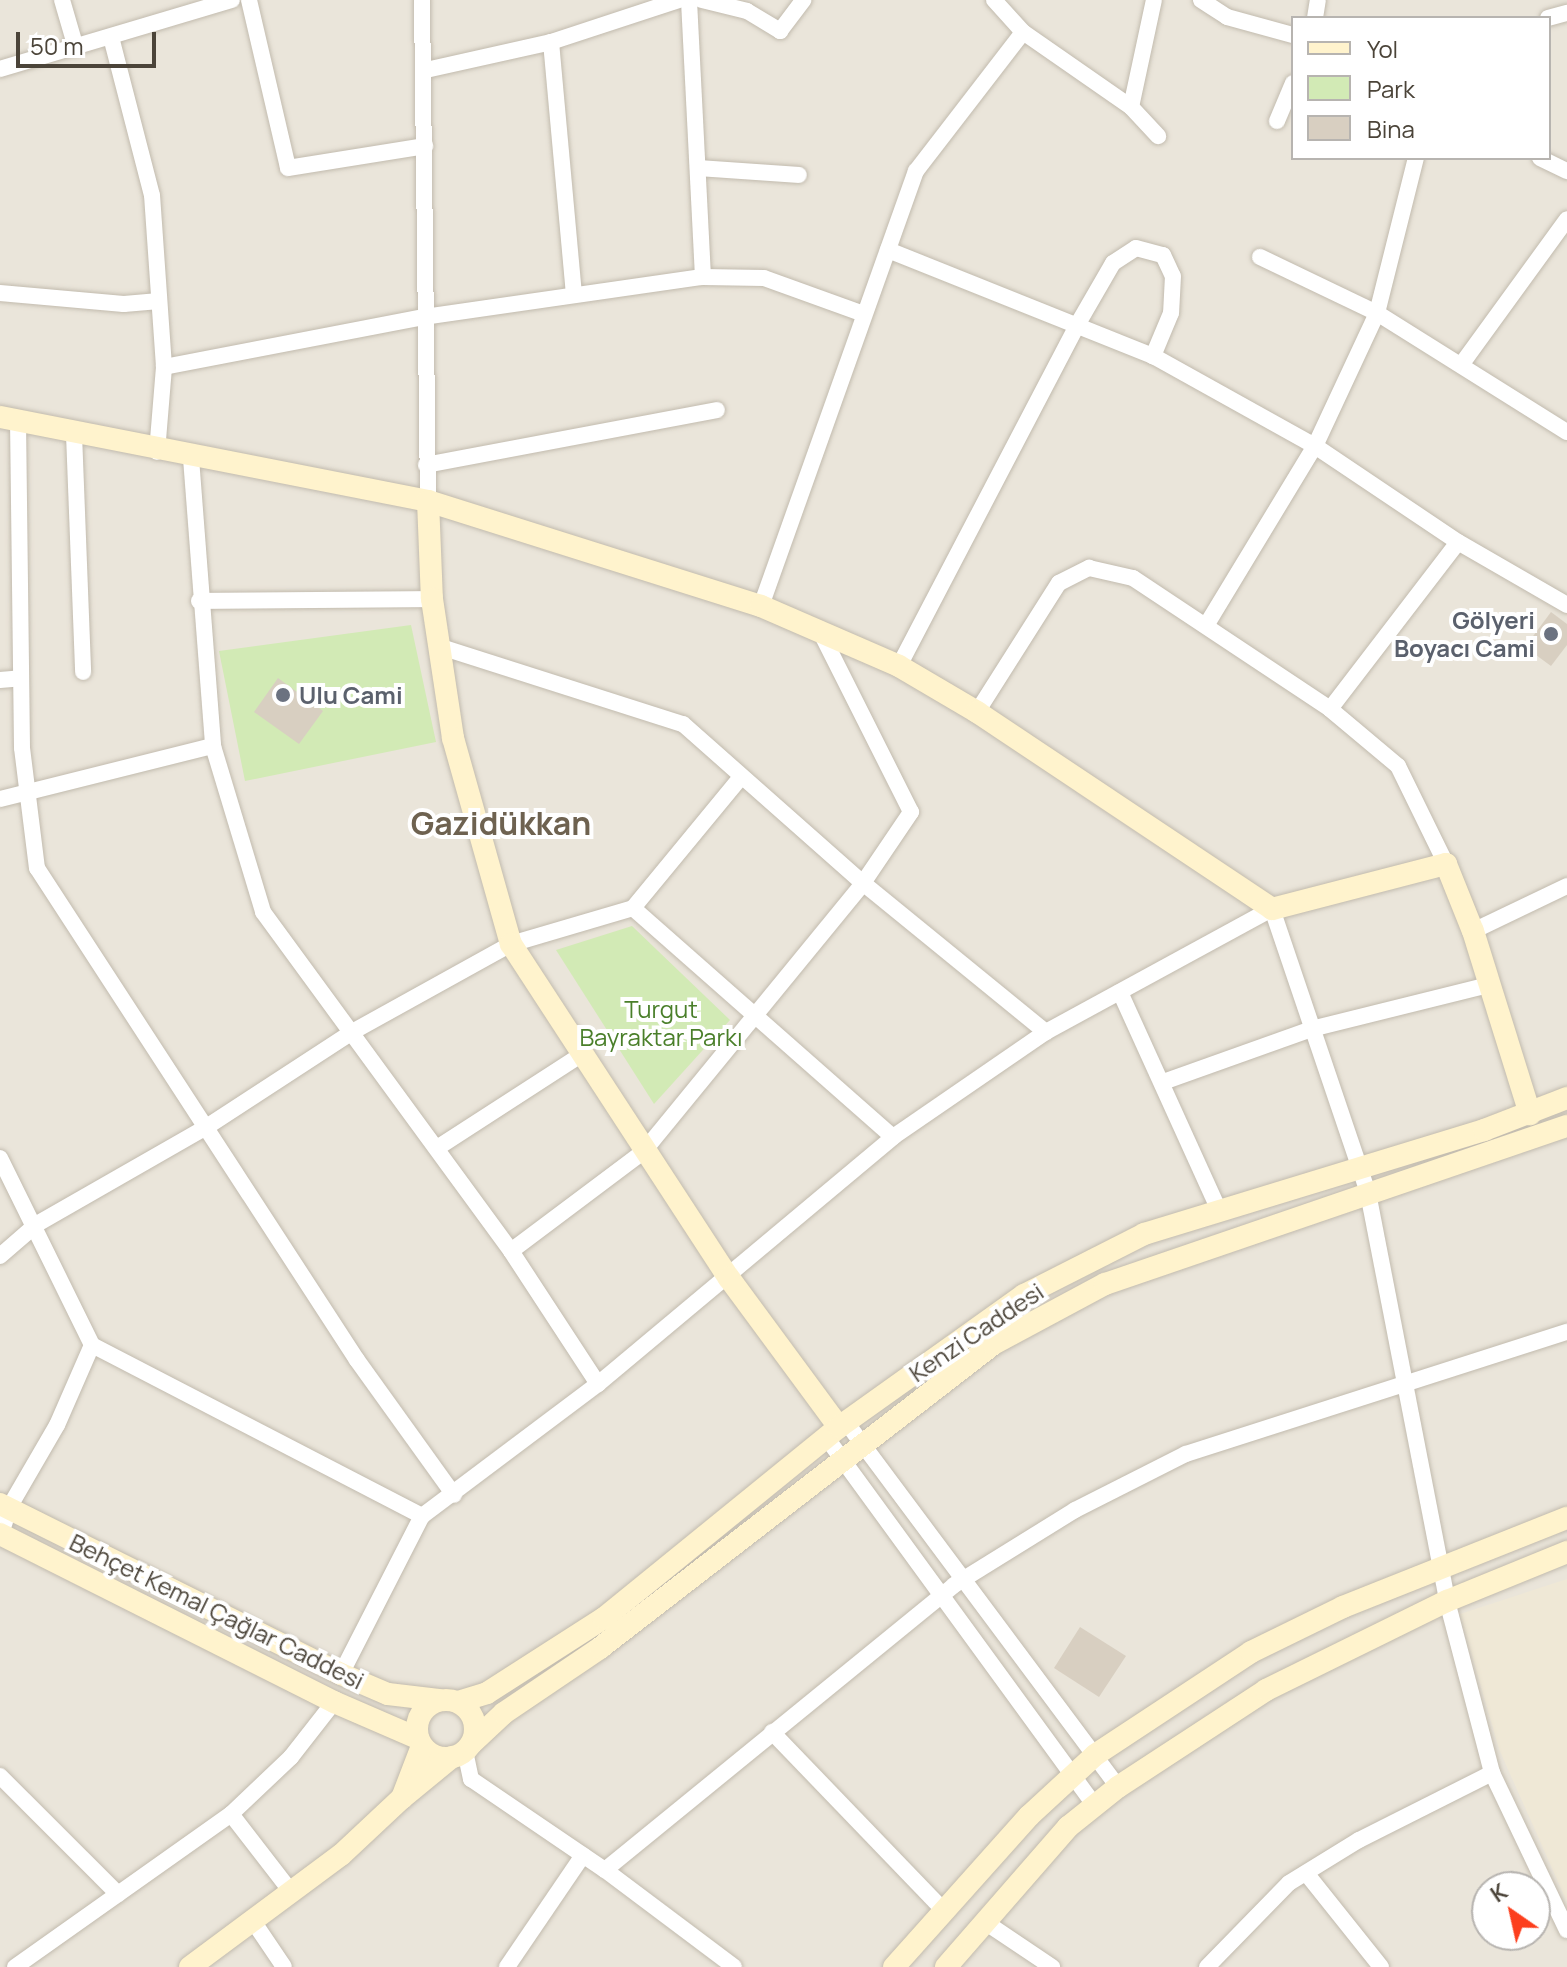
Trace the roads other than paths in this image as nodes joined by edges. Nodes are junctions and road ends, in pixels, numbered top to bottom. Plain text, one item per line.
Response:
1 (62, 0) edge
2 (232, 0) edge
3 (249, 0) edge
4 (422, 0) edge
5 (679, 0) edge
6 (689, 0) edge
7 (702, 0) edge
8 (803, 0) edge
9 (994, 0) edge
10 (1154, 0) edge
11 (1201, 0) edge
12 (1023, 32) junction
13 (1291, 34) edge
14 (111, 37) junction
15 (551, 42) junction
16 (76, 48) junction
17 (0, 69) edge
18 (426, 70) junction
19 (1291, 88) edge
20 (1131, 107) junction
21 (1277, 121) dead end
22 (1158, 136) dead end
23 (425, 146) junction
24 (1415, 160) edge
25 (1544, 160) edge
26 (699, 168) junction
27 (1567, 171) edge
28 (799, 175) dead end
29 (1567, 219) edge
30 (888, 250) junction
31 (1260, 257) dead end
32 (703, 277) junction
33 (0, 293) edge
34 (574, 294) junction
35 (159, 301) junction
36 (1377, 313) junction
37 (864, 314) junction
38 (424, 317) junction
39 (1076, 327) junction
40 (1153, 356) junction
41 (1461, 365) junction
42 (164, 367) junction
43 (717, 410) dead end
44 (9, 419) edge
45 (1567, 432) edge
46 (74, 434) junction
47 (1315, 446) junction
48 (157, 452) junction
49 (191, 458) junction
50 (426, 465) junction
51 (428, 501) junction
52 (1458, 542) junction
53 (432, 599) junction
54 (199, 601) junction
55 (1567, 605) edge
56 (761, 606) junction
57 (1207, 624) junction
58 (821, 633) junction
59 (438, 646) junction
60 (899, 666) junction
61 (83, 672) dead end
62 (21, 678) junction
63 (0, 680) edge
64 (1330, 709) junction
65 (977, 712) junction
66 (213, 746) junction
67 (740, 778) junction
68 (26, 796) junction
69 (0, 799) edge
70 (1446, 864) junction
71 (863, 883) junction
72 (1567, 886) edge
73 (633, 908) junction
74 (1272, 909) junction
75 (1473, 931) junction
76 (511, 944) junction
77 (1489, 985) junction
78 (1120, 992) junction
79 (755, 1017) junction
80 (1315, 1028) junction
81 (354, 1031) junction
82 (1046, 1032) junction
83 (581, 1055) junction
84 (1163, 1082) junction
85 (1567, 1098) edge
86 (1530, 1114) junction
87 (208, 1126) junction
88 (1567, 1126) edge
89 (893, 1137) junction
90 (437, 1148) junction
91 (644, 1151) junction
92 (0, 1158) edge
93 (1359, 1165) junction
94 (1368, 1193) junction
95 (1219, 1210) junction
96 (34, 1227) junction
97 (511, 1251) junction
98 (0, 1256) edge
99 (729, 1278) junction
100 (1567, 1332) edge
101 (92, 1345) junction
102 (598, 1384) junction
103 (1407, 1387) junction
104 (837, 1429) junction
105 (863, 1442) junction
106 (842, 1458) junction
107 (454, 1495) junction
108 (5, 1506) edge
109 (422, 1516) junction
110 (1567, 1518) edge
111 (0, 1535) edge
112 (1567, 1552) edge
113 (1443, 1565) junction
114 (963, 1579) junction
115 (943, 1594) junction
116 (1447, 1601) junction
117 (341, 1674) junction
118 (448, 1701) junction
119 (334, 1702) junction
120 (772, 1732) junction
121 (420, 1742) junction
122 (463, 1750) junction
123 (1095, 1755) junction
124 (1492, 1773) junction
125 (1073, 1775) junction
126 (0, 1776) edge
127 (1118, 1787) junction
128 (402, 1798) junction
129 (1095, 1806) junction
130 (231, 1814) junction
131 (583, 1855) junction
132 (605, 1870) junction
133 (1306, 1873) junction
134 (292, 1893) junction
135 (118, 1894) junction
136 (943, 1910) junction
137 (253, 1921) junction
138 (985, 1922) junction
139 (1567, 1930) edge
140 (15, 1967) edge
141 (190, 1967) edge
142 (284, 1967) edge
143 (507, 1967) edge
144 (734, 1967) edge
145 (894, 1967) edge
146 (946, 1967) edge
147 (1052, 1967) edge
148 (1207, 1967) edge
149 (1381, 1967) edge

1 - 16 street
2 - 14 street
3 - 23 street
4 - 18 street
5 - 15 street
6 - 26 street
7 - 8 street
9 - 12 street
10 - 20 street
11 - 13 street
12 - 20 street
12 - 30 street
14 - 16 street
14 - 35 street
15 - 18 street
15 - 34 street
16 - 17 street
18 - 23 street
19 - 21 street
20 - 22 street
23 - 38 street
24 - 36 street
25 - 27 street
26 - 28 street
26 - 32 street
29 - 41 street
30 - 37 street
30 - 39 street
31 - 36 street
32 - 34 street
32 - 37 street
33 - 35 street
34 - 38 street
35 - 42 street
36 - 41 street
36 - 47 street
37 - 56 street
38 - 42 street
38 - 50 street
39 - 40 street
39 - 40 street
39 - 60 street
40 - 47 street
41 - 45 street
42 - 48 street
43 - 50 street
44 - 46 street
44 - 62 street
46 - 48 street
46 - 61 street
47 - 52 street
47 - 57 street
48 - 49 street
49 - 51 street
49 - 54 street
50 - 51 street
51 - 53 street
51 - 56 street
52 - 55 street
52 - 64 street
53 - 54 street
53 - 59 street
54 - 66 street
56 - 58 street
57 - 64 street
57 - 65 street
58 - 60 street
58 - 71 street
59 - 67 street
59 - 76 street
60 - 65 street
62 - 63 street
62 - 68 street
64 - 70 street
65 - 74 street
66 - 68 street
66 - 81 street
67 - 71 street
67 - 73 street
68 - 69 street
68 - 87 street
70 - 74 street
70 - 75 street
71 - 79 street
71 - 82 street
72 - 75 street
73 - 76 street
73 - 79 street
74 - 78 street
74 - 80 street
75 - 77 street
76 - 81 street
76 - 83 street
77 - 80 street
77 - 86 street
78 - 82 street
78 - 84 street
79 - 89 street
79 - 91 street
80 - 84 street
80 - 93 street
81 - 87 street
81 - 90 street
82 - 89 street
83 - 90 street
83 - 91 street
84 - 95 street
85 - 86 street, Kenzi Caddesi
86 - 93 street, Kenzi Caddesi
87 - 96 street
87 - 107 street
88 - 94 street, Kenzi Caddesi
89 - 99 street
90 - 97 street
91 - 97 street
91 - 99 street
92 - 96 street
93 - 94 street
93 - 95 street, Kenzi Caddesi
94 - 103 street
94 - 105 street, Kenzi Caddesi
95 - 104 street, Kenzi Caddesi
96 - 98 street
96 - 101 street
97 - 102 street
99 - 102 street
99 - 104 street
100 - 103 street
101 - 108 street
101 - 109 street
102 - 107 street
103 - 113 street
103 - 114 street
104 - 105 street
104 - 106 street
104 - 118 street, Kenzi Caddesi
105 - 106 street, Kenzi Caddesi
105 - 114 street
106 - 115 street
106 - 122 street, Kenzi Caddesi
107 - 109 street
108 - 111 street
108 - 117 street, Behçet Kemal Çağlar Caddesi
109 - 117 street
110 - 113 street
111 - 119 street, Behçet Kemal Çağlar Caddesi
112 - 116 street
113 - 116 street
113 - 123 street
114 - 115 street
114 - 123 street
115 - 120 street
115 - 125 street
116 - 124 street
116 - 127 street
117 - 118 street, Behçet Kemal Çağlar Caddesi
118 - 121 street
118 - 122 street
119 - 121 street, Behçet Kemal Çağlar Caddesi
119 - 130 street
120 - 132 street
120 - 136 street
121 - 122 street
121 - 128 street
122 - 128 street, Kenzi Caddesi
122 - 131 street
123 - 125 street
123 - 127 street
124 - 133 street
124 - 139 street
125 - 129 street
125 - 136 street
126 - 135 street
127 - 129 street
128 - 134 street, Kenzi Caddesi
129 - 138 street
130 - 134 street
130 - 135 street
131 - 132 street
131 - 143 street
132 - 144 street
133 - 148 street
133 - 149 street
134 - 137 street, Kenzi Caddesi
135 - 140 street
136 - 145 street
137 - 141 street, Kenzi Caddesi
137 - 142 street
138 - 146 street
138 - 147 street

